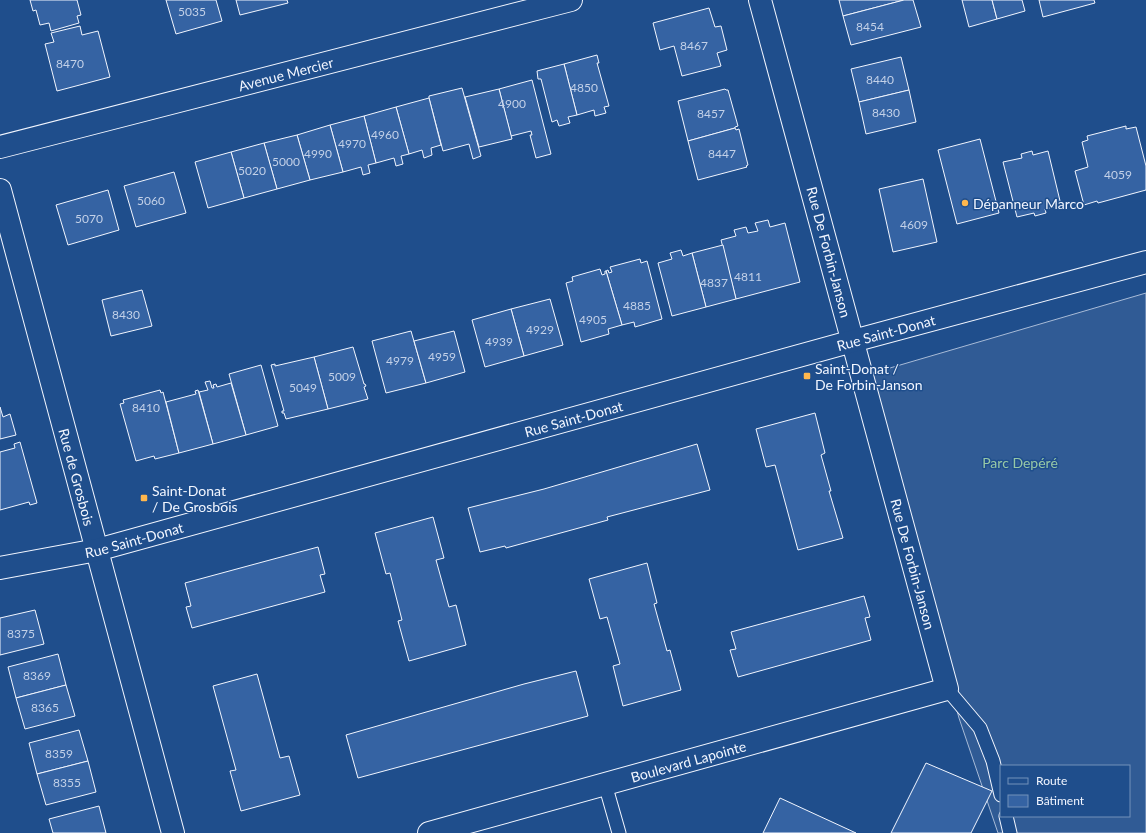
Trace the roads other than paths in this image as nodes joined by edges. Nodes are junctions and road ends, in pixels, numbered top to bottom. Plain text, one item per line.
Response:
1 (571, 0) edge
2 (760, 0) edge
3 (0, 147) edge
4 (0, 190) edge
5 (1146, 262) edge
6 (853, 341) junction
7 (97, 550) junction
8 (0, 568) edge
9 (947, 689) junction
10 (605, 784) junction
11 (1000, 791) edge
12 (1006, 817) edge
13 (173, 833) edge
14 (429, 833) edge
15 (619, 833) edge
16 (1010, 833) edge

1 - 3 street, Avenue Mercier
2 - 6 street, Rue De Forbin-Janson
4 - 7 street, Rue de Grosbois
5 - 6 street, Rue Saint-Donat
6 - 7 street, Rue Saint-Donat
6 - 9 street, Rue De Forbin-Janson
7 - 8 street, Rue Saint-Donat
7 - 13 street, Rue de Grosbois
9 - 10 street, Boulevard Lapointe
9 - 11 lane
10 - 14 street, Boulevard Lapointe
10 - 15 lane
12 - 16 lane

